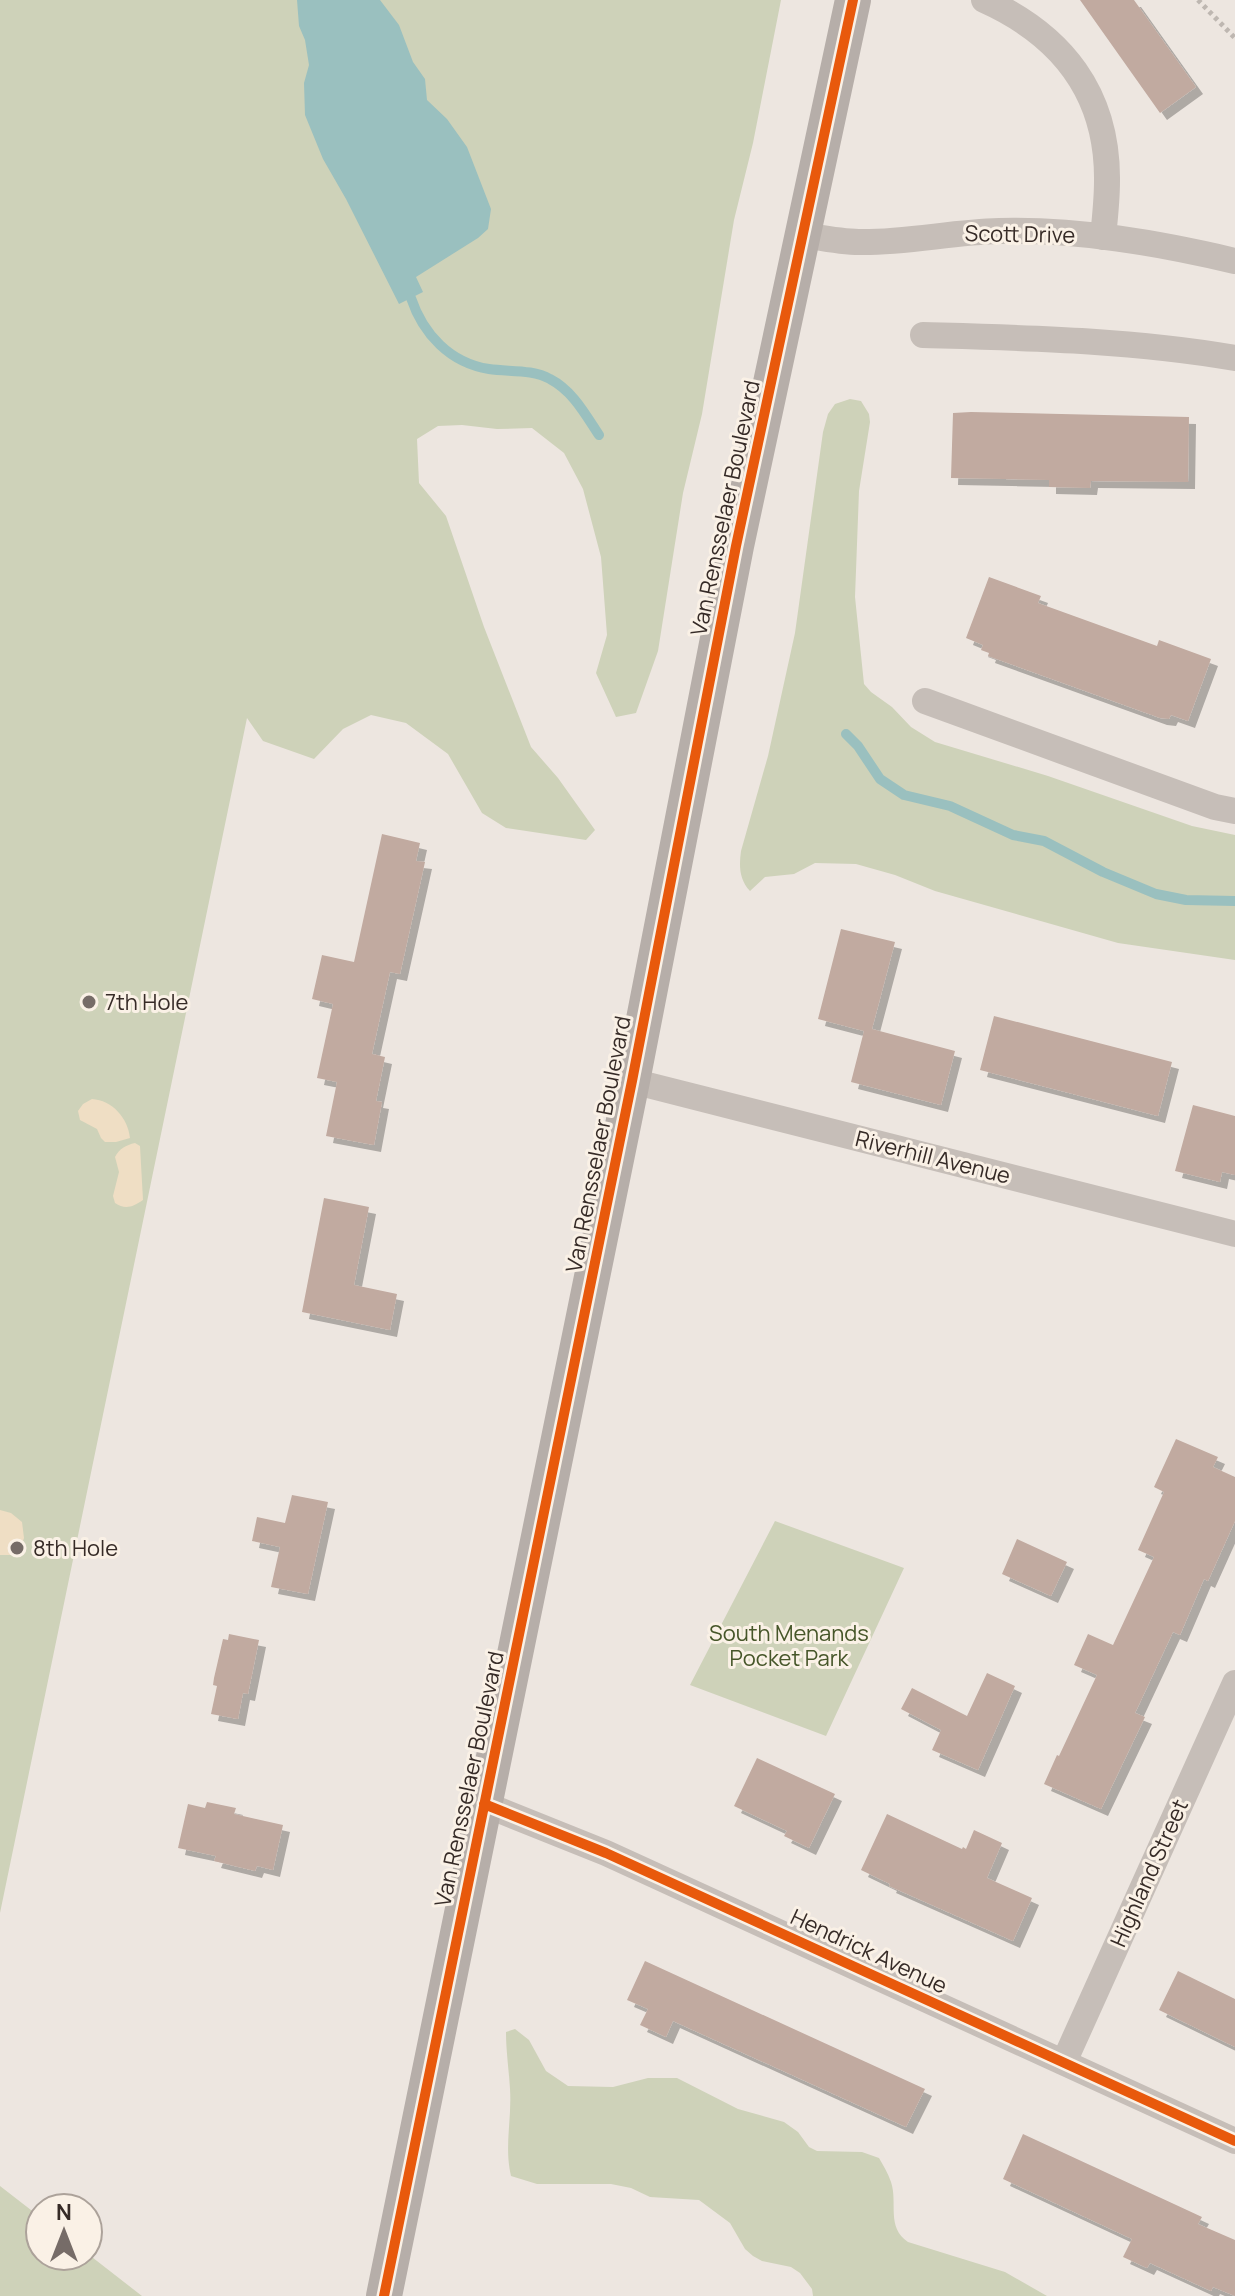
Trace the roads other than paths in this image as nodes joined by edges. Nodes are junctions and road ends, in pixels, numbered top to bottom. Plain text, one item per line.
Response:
1 (853, 0) edge
2 (984, 0) edge
3 (804, 235) junction
4 (1103, 237) junction
5 (1235, 261) edge
6 (923, 335) dead end
7 (1235, 358) edge
8 (925, 701) dead end
9 (1235, 811) edge
10 (632, 1081) junction
11 (1235, 1234) edge
12 (1235, 1683) edge
13 (484, 1804) junction
14 (1064, 2062) junction
15 (1235, 2141) edge
16 (384, 2296) edge

1 - 3 main road, Van Rensselaer Boulevard
2 - 4 street
3 - 4 street, Scott Drive
3 - 10 main road, Van Rensselaer Boulevard
4 - 5 street, Scott Drive
6 - 7 street
8 - 9 street
10 - 11 street, Riverhill Avenue
10 - 13 main road, Van Rensselaer Boulevard
12 - 14 street, Highland Street
13 - 14 street, Hendrick Avenue
13 - 16 main road, Van Rensselaer Boulevard
14 - 15 street, Hendrick Avenue

